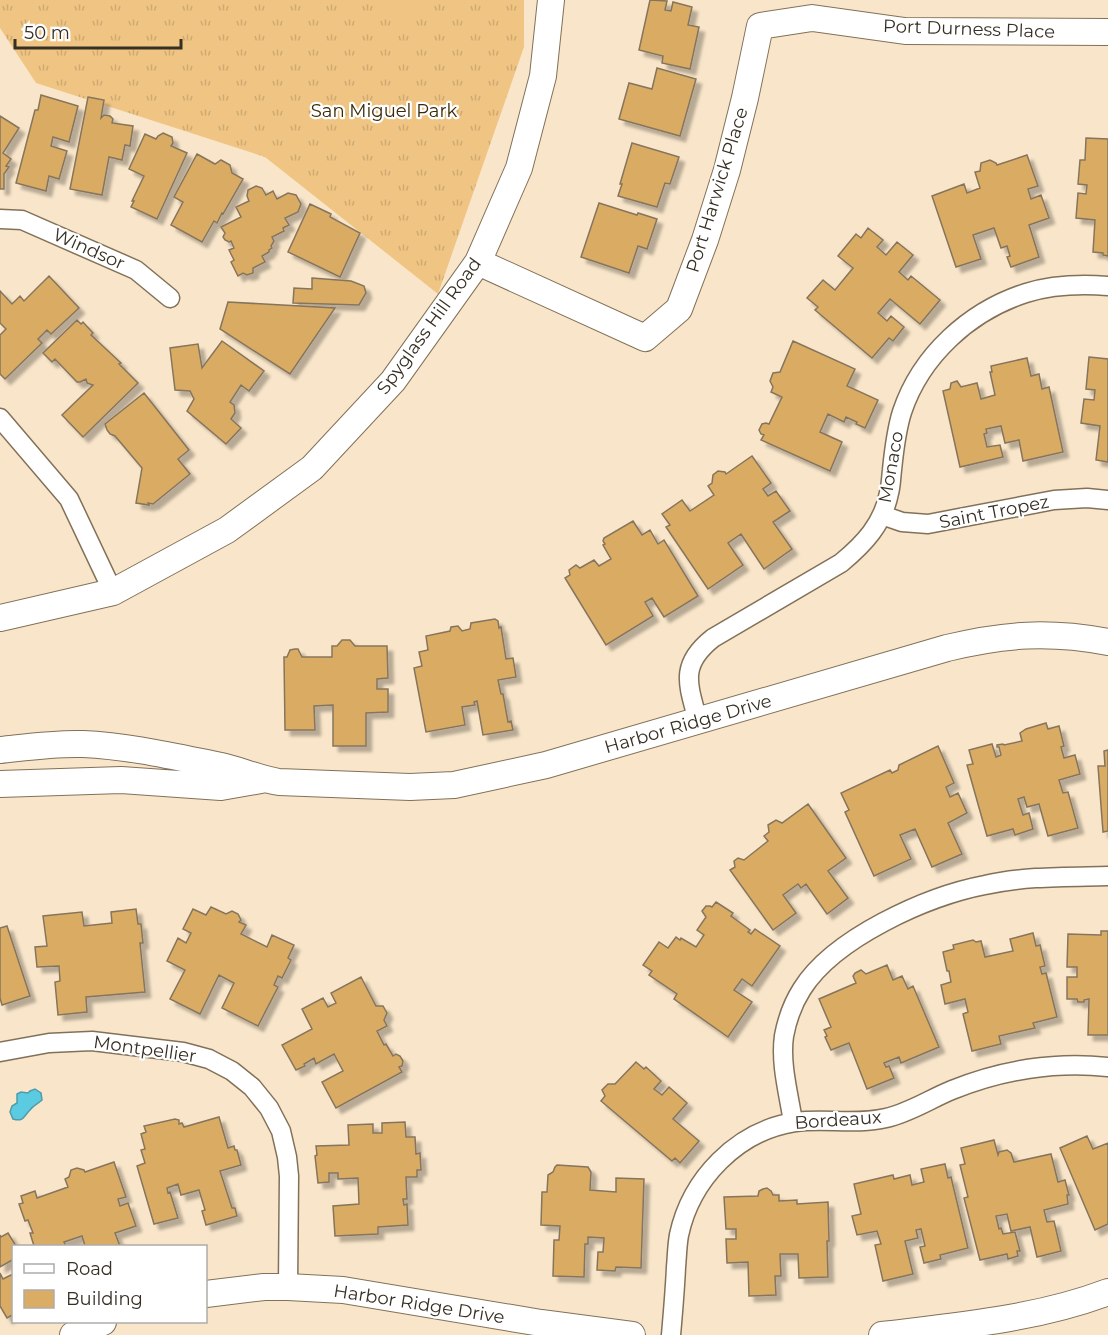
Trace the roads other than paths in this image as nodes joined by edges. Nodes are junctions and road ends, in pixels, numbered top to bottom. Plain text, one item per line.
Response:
1 (551, 0) edge
2 (760, 26) joint
3 (1108, 32) edge
4 (0, 219) edge
5 (478, 262) junction
6 (1108, 286) edge
7 (170, 298) dead end
8 (0, 418) edge
9 (1108, 500) edge
10 (882, 515) junction
11 (113, 592) junction
12 (0, 618) edge
13 (1108, 642) edge
14 (698, 721) junction
15 (0, 750) edge
16 (264, 780) junction
17 (0, 784) edge
18 (1108, 876) edge
19 (0, 1052) edge
20 (1108, 1067) edge
21 (793, 1122) junction
22 (288, 1287) junction
23 (1108, 1292) edge
24 (207, 1294) edge
25 (102, 1323) edge
26 (73, 1335) edge
27 (632, 1335) edge
28 (671, 1335) edge
29 (882, 1335) edge

1 - 5 street, Spyglass Hill Road
2 - 3 street, Port Durness Place
2 - 5 street, Port Harwick Place
4 - 7 street, Windsor
5 - 11 street, Spyglass Hill Road
6 - 10 street, Monaco
8 - 11 street
9 - 10 street, Saint Tropez
10 - 14 street, Monaco
11 - 12 street, Spyglass Hill Road
13 - 14 street, Harbor Ridge Drive
14 - 16 street, Harbor Ridge Drive
15 - 16 street, Harbor Ridge Drive
16 - 17 street, Harbor Ridge Drive
18 - 21 street
19 - 22 street, Montpellier
20 - 21 street, Bordeaux
21 - 28 street, Bordeaux
22 - 24 street, Harbor Ridge Drive
22 - 27 street, Harbor Ridge Drive
23 - 29 street
25 - 26 street

